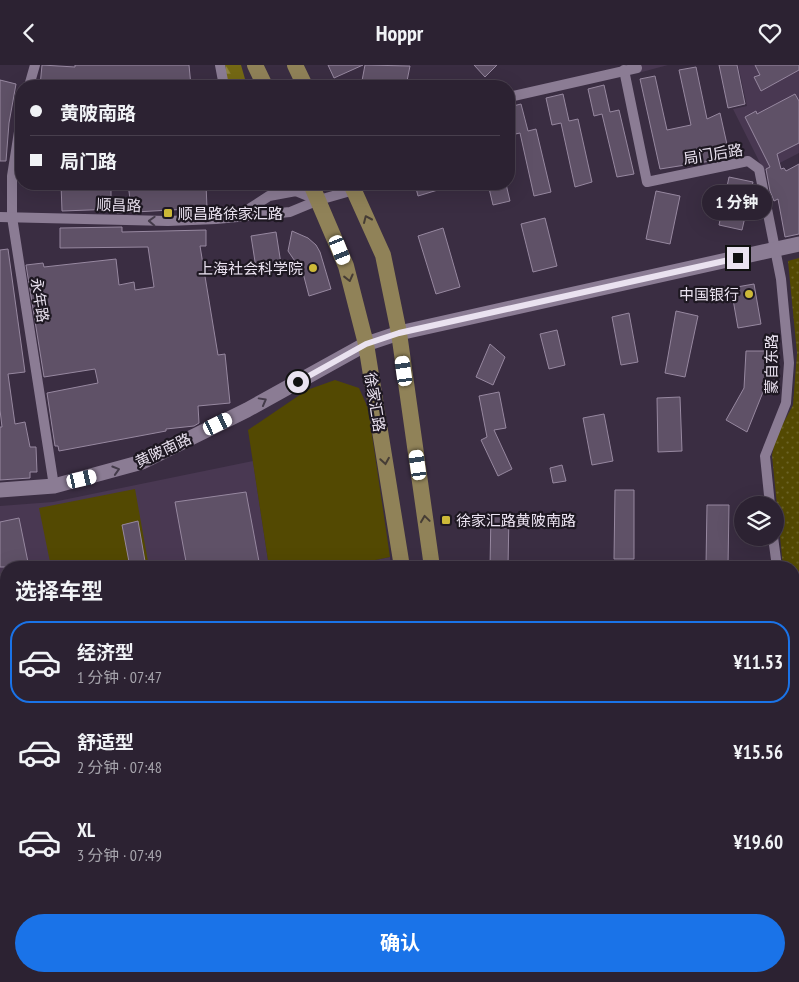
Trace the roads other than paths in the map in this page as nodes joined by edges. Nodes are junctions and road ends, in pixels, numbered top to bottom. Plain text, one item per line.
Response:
1 (34, 65) edge
2 (220, 65) edge
3 (255, 65) edge
4 (295, 65) edge
5 (637, 68) dead end
6 (624, 70) junction
7 (30, 80) edge
8 (223, 80) edge
9 (262, 80) edge
10 (302, 80) edge
11 (515, 96) edge
12 (15, 157) edge
13 (287, 190) edge
14 (314, 190) edge
15 (344, 190) edge
16 (353, 190) edge
17 (289, 193) junction
18 (319, 200) junction
19 (0, 217) edge
20 (12, 217) junction
21 (236, 217) junction
22 (799, 244) edge
23 (776, 250) junction
24 (399, 333) junction
25 (366, 344) junction
26 (54, 486) junction
27 (0, 490) edge
28 (769, 496) edge
29 (774, 546) edge
30 (401, 561) edge
31 (431, 561) edge
32 (776, 561) edge

1 - 7 street
2 - 8 street
3 - 9 main road
4 - 10 main road
5 - 6 street
6 - 11 street
6 - 23 street, 局门后路
12 - 20 street, 永年路
13 - 17 street
14 - 18 main road, 徐家汇路
15 - 18 street, 顺昌路
24 -> 16 main road
17 - 18 street
17 - 21 street
18 - 21 street, 顺昌路
18 -> 25 main road, 徐家汇路
19 - 20 street, 顺昌路
21 -> 20 street, 顺昌路
20 - 26 street, 永年路
22 - 23 street, 黄陂南路
23 - 24 street, 黄陂南路
23 - 28 street, 蒙自东路
24 - 25 street, 黄陂南路
31 -> 24 main road
26 -> 25 street, 黄陂南路
25 -> 30 main road, 徐家汇路
26 - 27 street, 黄陂南路
29 - 32 street

